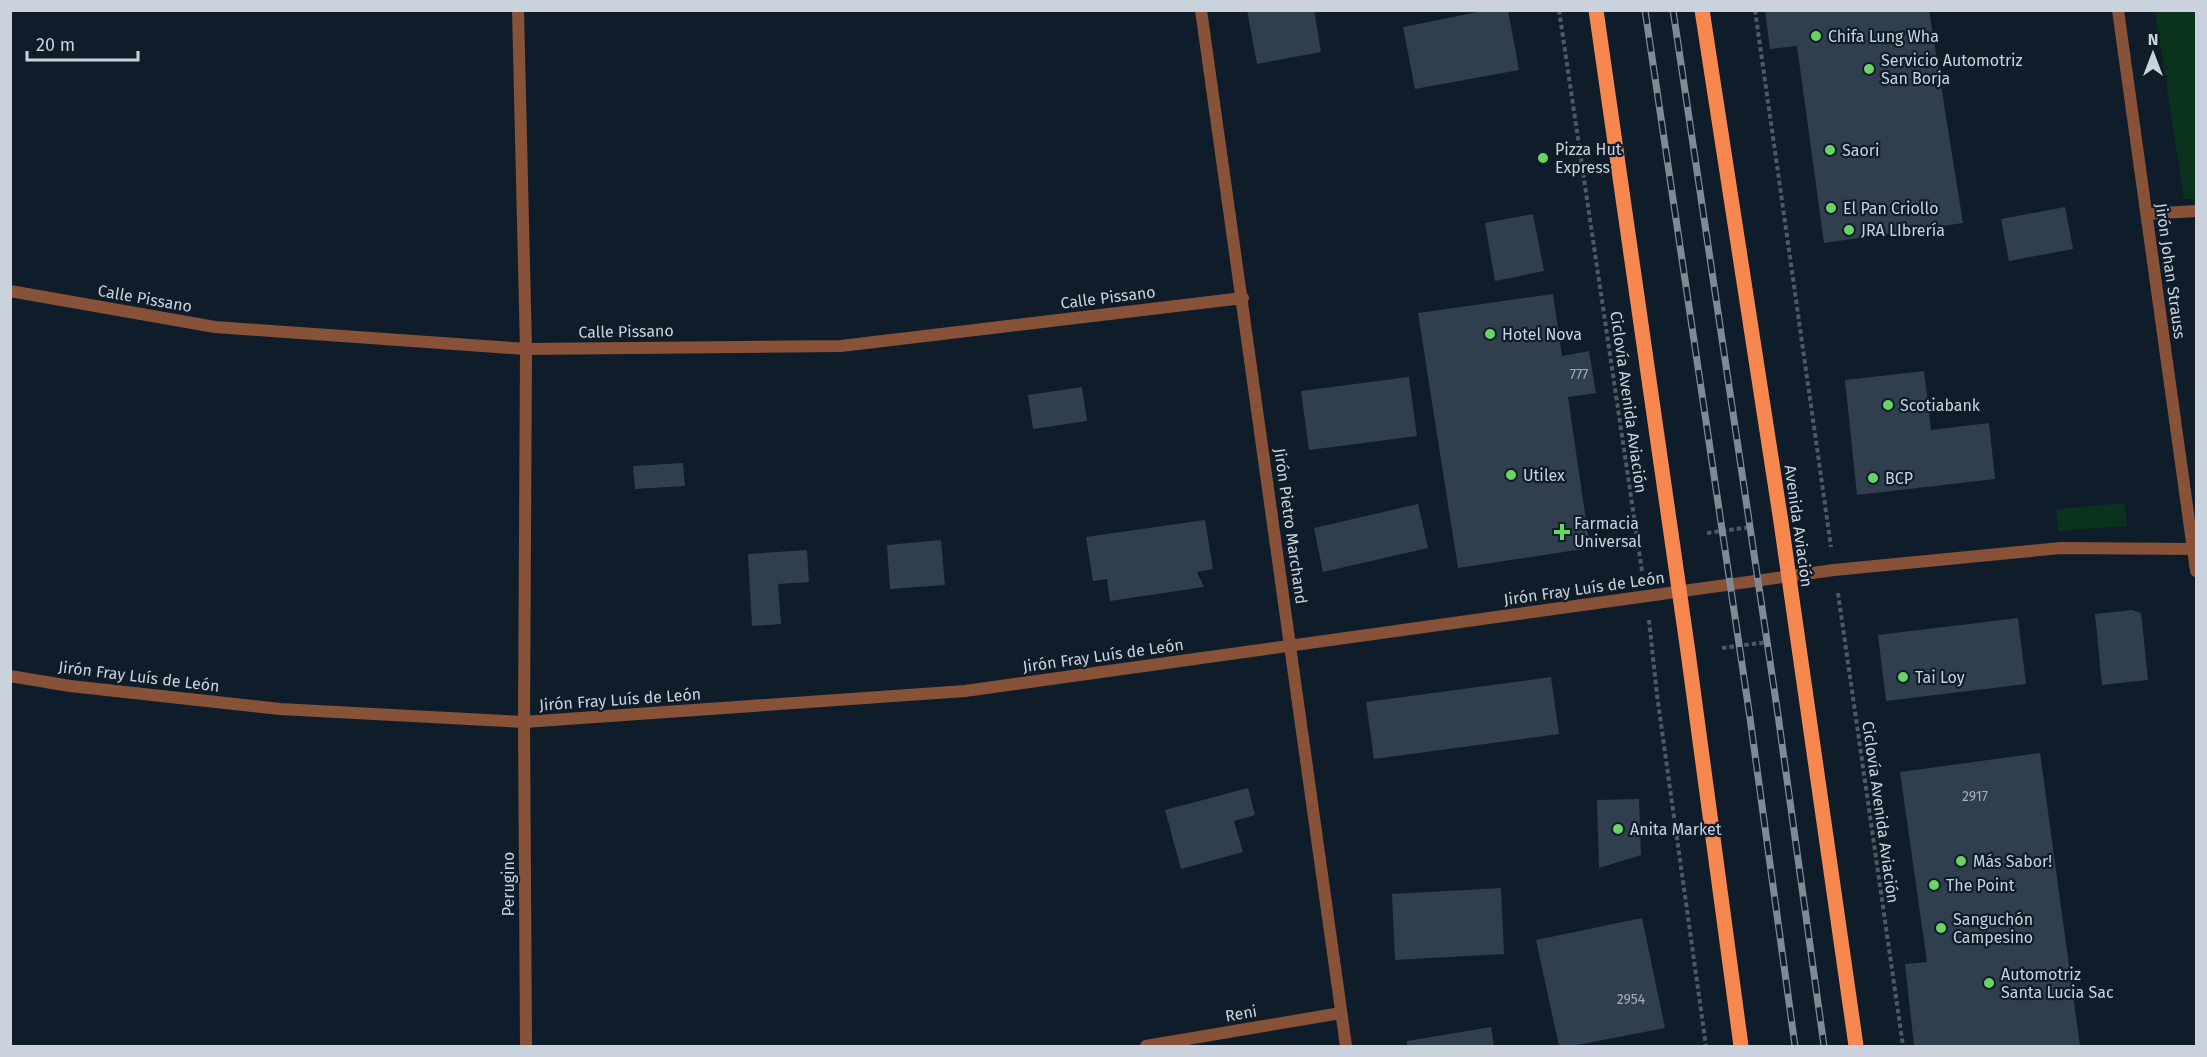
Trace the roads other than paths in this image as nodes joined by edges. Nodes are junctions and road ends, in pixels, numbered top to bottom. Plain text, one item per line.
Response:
1 (518, 10) edge
2 (1201, 10) edge
3 (1596, 10) edge
4 (1702, 10) edge
5 (2118, 10) edge
6 (2196, 211) edge
7 (2147, 214) junction
8 (10, 291) edge
9 (1243, 298) junction
10 (526, 349) junction
11 (2195, 549) edge
12 (2196, 571) edge
13 (1788, 576) junction
14 (1680, 592) junction
15 (1291, 645) junction
16 (10, 676) edge
17 (524, 722) junction
18 (1341, 1013) junction
19 (526, 1047) edge
20 (1146, 1047) edge
21 (1346, 1047) edge
22 (1741, 1047) edge
23 (1856, 1047) edge

1 - 10 street, Perugino
2 - 9 street, Jirón Pietro Marchand
3 - 14 main road
4 - 13 main road, Avenida Aviación
5 - 7 street, Jirón Johan Strauss
6 - 7 street
7 - 11 street, Jirón Johan Strauss
8 - 10 street, Calle Pissano
9 - 10 street, Calle Pissano
9 - 15 street, Jirón Pietro Marchand
10 - 17 street, Perugino
11 - 12 street, Jirón Johan Strauss
11 - 13 street, Jirón Fray Luís de León
13 - 14 street, Jirón Fray Luís de León
13 - 23 main road, Avenida Aviación
14 - 15 street, Jirón Fray Luís de León
14 - 22 main road
15 - 17 street, Jirón Fray Luís de León
15 - 18 street, Jirón Pietro Marchand
16 - 17 street, Jirón Fray Luís de León
17 - 19 street, Perugino
18 - 20 street, Reni
18 - 21 street, Jirón Pietro Marchand

